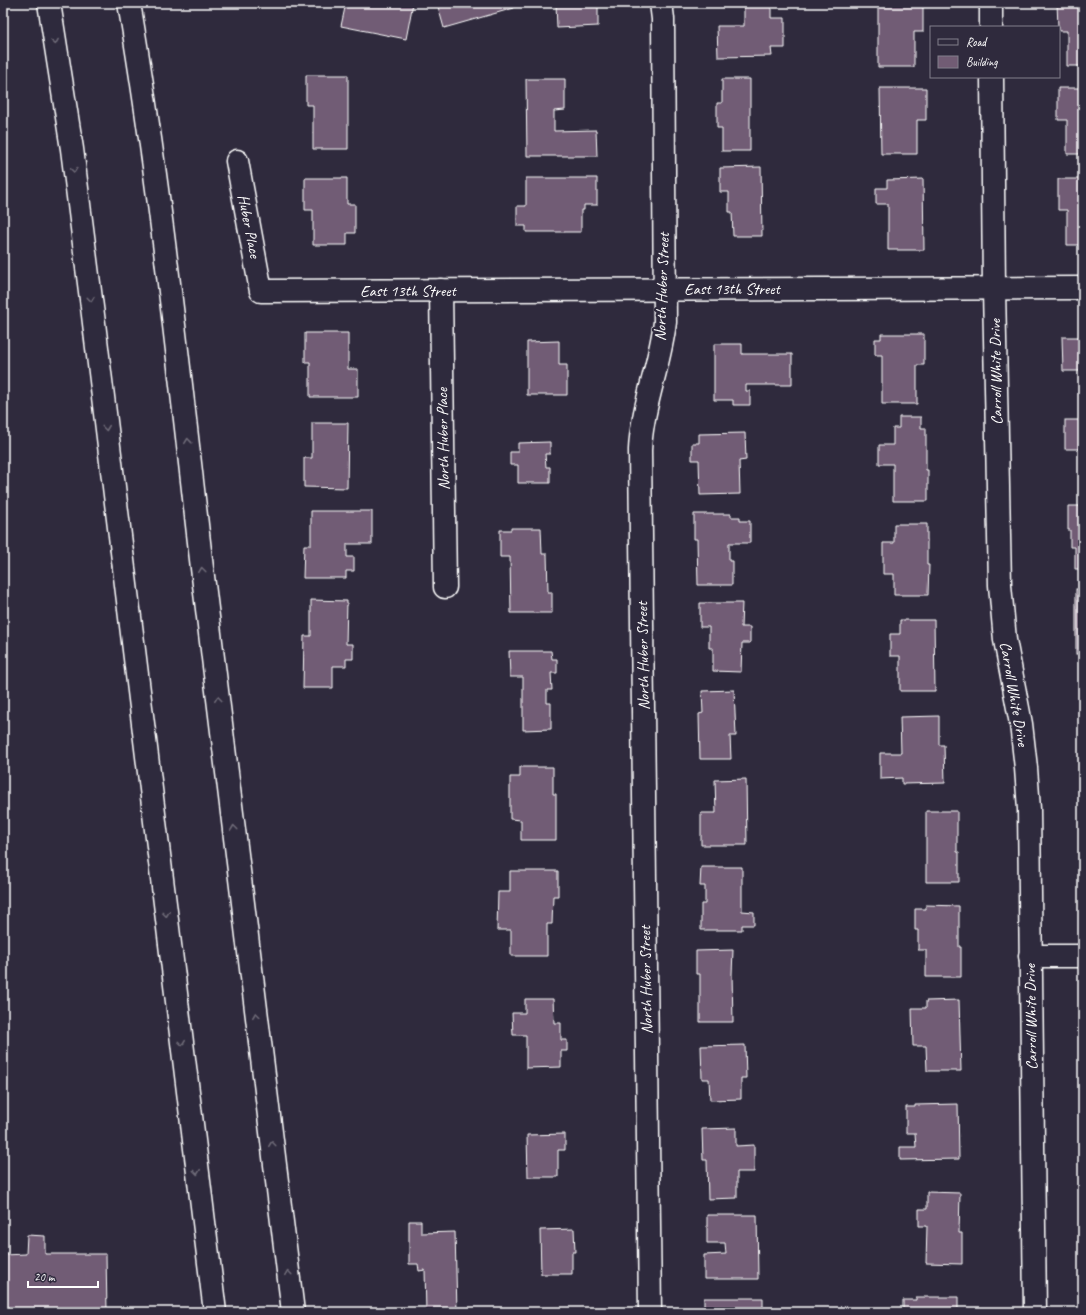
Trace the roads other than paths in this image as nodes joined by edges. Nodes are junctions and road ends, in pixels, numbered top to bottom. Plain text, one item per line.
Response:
1 (50, 3) edge
2 (129, 3) edge
3 (661, 3) edge
4 (991, 3) edge
5 (992, 26) edge
6 (992, 78) edge
7 (237, 161) dead end
8 (994, 288) junction
9 (1083, 288) edge
10 (441, 290) junction
11 (665, 290) junction
12 (261, 291) joint
13 (445, 587) dead end
14 (1030, 956) junction
15 (1083, 956) edge
16 (215, 1312) edge
17 (293, 1312) edge
18 (650, 1312) edge
19 (1035, 1312) edge

1 -> 16 main road
17 -> 2 main road
3 - 11 main road, North Huber Street
4 - 5 main road
6 - 8 main road, Carroll White Drive
7 - 12 main road, Huber Place
8 - 9 main road, East 13th Street
8 - 11 main road, East 13th Street
8 - 14 main road, Carroll White Drive
10 - 11 main road, East 13th Street
10 - 12 main road, East 13th Street
10 - 13 main road, North Huber Place
11 - 18 main road, North Huber Street
14 - 15 main road
14 - 19 main road, Carroll White Drive

